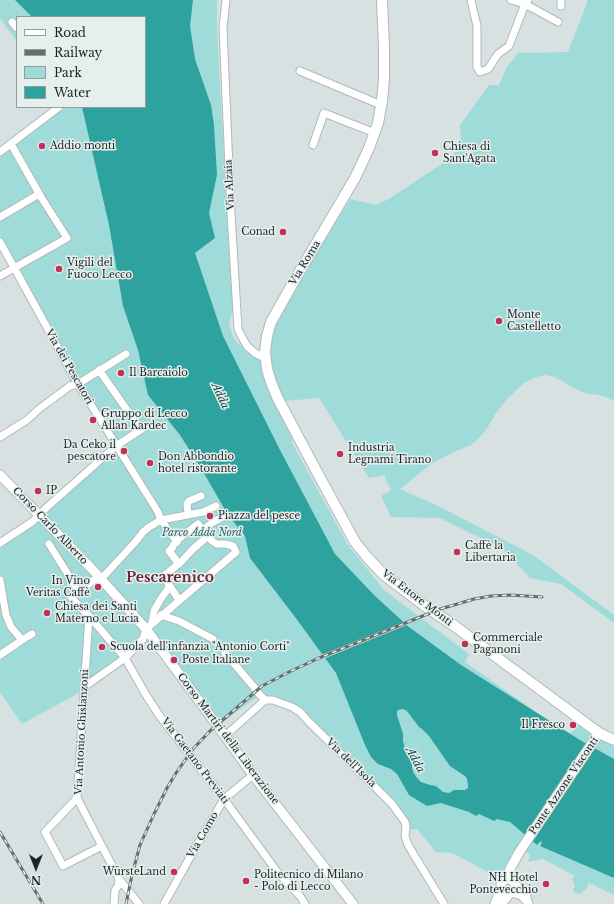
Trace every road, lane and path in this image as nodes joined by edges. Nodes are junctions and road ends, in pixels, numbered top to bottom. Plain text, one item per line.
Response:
1 (226, 0) edge
2 (382, 0) edge
3 (471, 0) edge
4 (511, 0) edge
5 (526, 2) edge
6 (558, 22) dead end
7 (300, 71) dead end
8 (381, 105) junction
9 (58, 108) edge
10 (375, 133) junction
11 (11, 144) junction
12 (313, 145) dead end
13 (0, 152) edge
14 (40, 194) junction
15 (0, 217) edge
16 (0, 242) edge
17 (14, 267) junction
18 (0, 276) edge
19 (126, 354) dead end
20 (266, 358) junction
21 (99, 370) junction
22 (78, 384) junction
23 (278, 399) joint
24 (148, 425) dead end
25 (141, 430) junction
26 (0, 437) edge
27 (116, 446) junction
28 (0, 476) edge
29 (201, 496) dead end
30 (216, 506) dead end
31 (207, 510) junction
32 (188, 514) junction
33 (39, 515) junction
34 (223, 518) dead end
35 (161, 520) junction
36 (213, 522) junction
37 (205, 533) junction
38 (176, 541) junction
39 (0, 543) edge
40 (49, 544) dead end
41 (179, 564) junction
42 (99, 578) junction
43 (0, 580) edge
44 (170, 586) junction
45 (79, 592) junction
46 (179, 600) junction
47 (161, 615) junction
48 (89, 616) junction
49 (149, 626) junction
50 (32, 634) dead end
51 (214, 639) dead end
52 (22, 640) junction
53 (225, 653) dead end
54 (0, 655) edge
55 (125, 658) junction
56 (84, 687) junction
57 (265, 700) junction
58 (225, 736) junction
59 (606, 737) edge
60 (614, 744) edge
61 (253, 775) junction
62 (77, 798) junction
63 (224, 799) junction
64 (102, 846) junction
65 (119, 879) junction
66 (512, 886) junction
67 (114, 904) edge
68 (139, 904) edge
69 (164, 904) edge
70 (306, 904) edge
71 (353, 904) edge
72 (444, 904) edge
73 (495, 904) edge
74 (501, 904) edge
75 (529, 904) edge

1 - 20 street, Via Alzaia
2 - 8 main road, Via Roma
3 - 5 street
4 - 5 street
5 - 6 street
7 - 8 street
8 - 10 main road, Via Roma
9 - 11 street
10 - 12 street
10 - 20 main road, Via Roma
11 - 13 street
11 - 14 street
14 - 15 street
14 - 17 street
16 - 17 street, Via dei Pescatori
17 - 18 street
17 - 22 street, Via dei Pescatori
19 - 21 street
20 - 23 main road, Via Roma
21 - 22 street
21 - 25 street
22 - 26 street
22 - 27 street, Via dei Pescatori
23 - 59 main road, Via Ettore Monti
24 - 25 street
25 - 27 street
27 - 33 street
27 - 35 street, Via dei Pescatori
28 - 33 main road, Corso Carlo Alberto
29 - 32 street
30 - 31 street
31 - 32 street
31 - 36 street
32 - 35 street
33 - 39 street
33 - 42 main road, Corso Carlo Alberto
34 - 36 street
35 - 38 street, Via dei Pescatori
35 - 42 street
36 - 37 street
37 - 38 street
37 - 41 street
37 - 46 street
38 - 41 street
40 - 45 street
41 - 44 street
42 - 45 street
42 - 49 main road, Corso Martiri della Liberazione
43 - 52 street
44 - 46 street
44 - 49 street
45 - 48 street, Via Gaetano Previati
46 - 47 street
47 - 49 street
47 - 51 street
48 - 55 street, Via Gaetano Previati
48 - 56 street, Via Antonio Ghislanzoni
49 - 55 street
49 - 58 main road, Corso Martiri della Liberazione
50 - 52 street
52 - 54 street
53 - 57 street
55 - 56 street
55 - 63 street, Via Gaetano Previati
56 - 62 street, Via Antonio Ghislanzoni
57 - 58 street
57 - 72 street, Via dell'Isola
58 - 61 main road, Corso Martiri della Liberazione
59 - 60 main road
59 - 66 main road, Ponte Azzone Visconti
61 - 63 street, Via Como
61 - 71 main road, Corso Martiri della Liberazione
62 - 64 street, Via Antonio Ghislanzoni
62 - 64 street
63 - 69 street, Via Como
63 - 70 street, Via Gaetano Previati
64 - 65 street, Via Antonio Ghislanzoni
65 - 67 street
65 - 68 street, Via Antonio Ghislanzoni
66 - 73 main road, Ponte Azzone Visconti
66 - 74 main road
66 - 75 street

